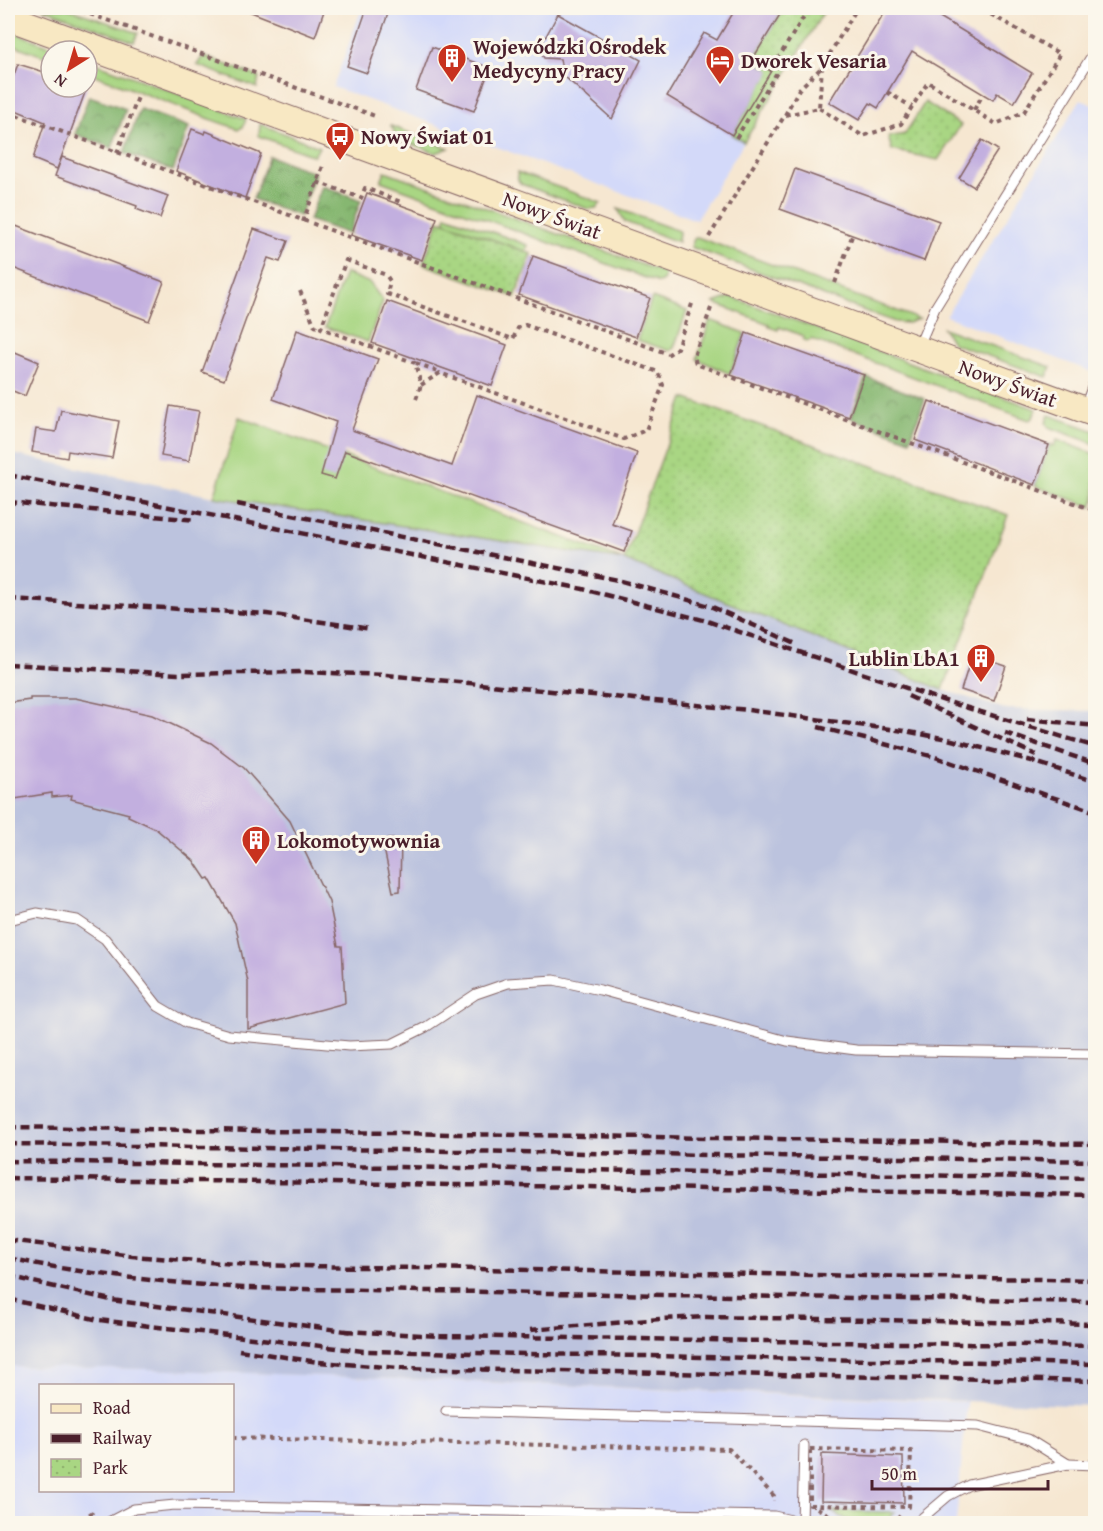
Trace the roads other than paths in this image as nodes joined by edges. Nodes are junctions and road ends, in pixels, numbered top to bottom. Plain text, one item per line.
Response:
1 (8, 17) edge
2 (1095, 50) edge
3 (917, 350) junction
4 (1095, 377) edge
5 (1090, 412) edge
6 (8, 923) edge
7 (1095, 1054) edge
8 (446, 1412) dead end
9 (804, 1445) dead end
10 (1068, 1464) junction
11 (1095, 1465) edge
12 (805, 1522) edge
13 (105, 1524) edge
14 (915, 1524) edge

1 - 3 street, Nowy Świat
2 - 3 lane
3 - 5 street, Nowy Świat
4 - 5 lane
6 - 7 lane
8 - 10 lane
9 - 12 lane
10 - 11 lane
10 - 14 lane
12 - 13 lane

